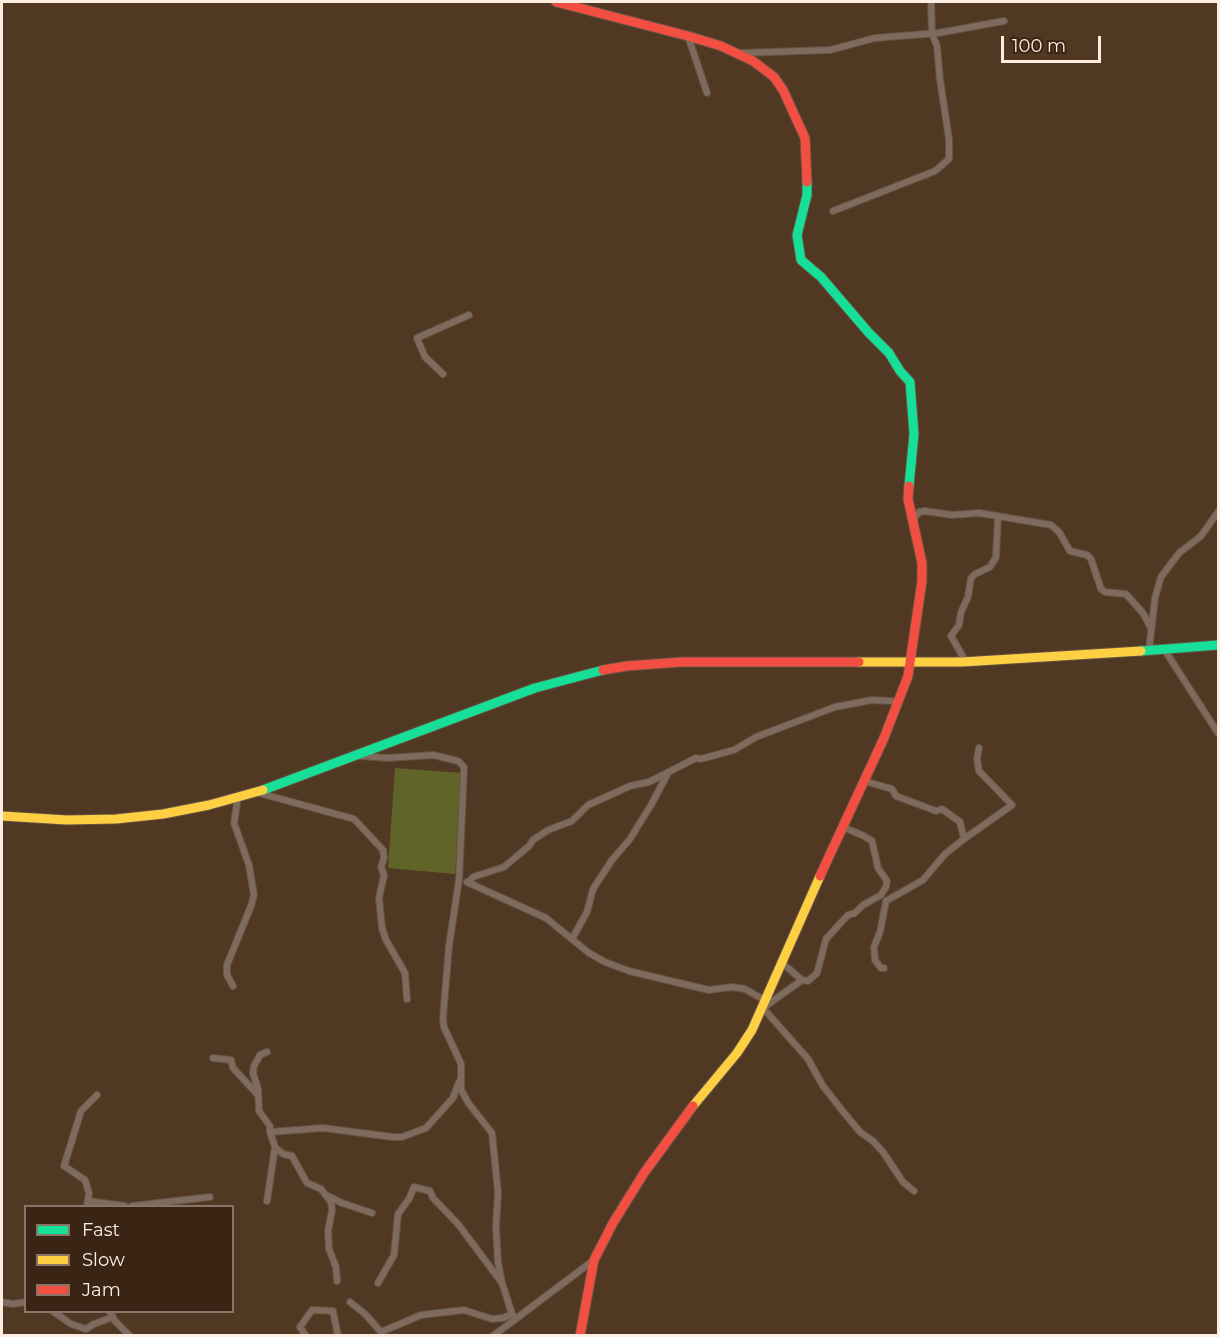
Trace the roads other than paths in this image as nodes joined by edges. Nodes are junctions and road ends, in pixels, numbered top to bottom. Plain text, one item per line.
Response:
1 (556, 2) edge
2 (931, 2) edge
3 (1004, 21) dead end
4 (932, 34) junction
5 (688, 36) junction
6 (737, 53) junction
7 (707, 93) dead end
8 (833, 211) dead end
9 (469, 315) dead end
10 (443, 374) dead end
11 (1218, 512) edge
12 (998, 516) junction
13 (914, 519) junction
14 (1151, 628) junction
15 (1218, 645) edge
16 (1164, 649) junction
17 (1149, 650) junction
18 (911, 662) junction
19 (966, 662) junction
20 (898, 703) junction
21 (1218, 720) edge
22 (1211, 722) junction
23 (1218, 733) edge
24 (979, 748) dead end
25 (357, 755) junction
26 (667, 774) junction
27 (864, 781) junction
28 (258, 792) junction
29 (238, 797) junction
30 (2, 816) edge
31 (843, 827) junction
32 (964, 839) junction
33 (459, 880) junction
34 (469, 882) junction
35 (572, 939) junction
36 (781, 962) junction
37 (884, 968) dead end
38 (802, 980) junction
39 (233, 987) dead end
40 (408, 999) dead end
41 (765, 1005) junction
42 (267, 1052) dead end
43 (213, 1058) dead end
44 (460, 1079) junction
45 (97, 1095) dead end
46 (258, 1095) junction
47 (270, 1132) junction
48 (275, 1147) junction
49 (914, 1191) dead end
50 (327, 1196) junction
51 (210, 1197) dead end
52 (267, 1201) dead end
53 (87, 1204) edge
54 (106, 1205) edge
55 (141, 1205) edge
56 (372, 1213) dead end
57 (594, 1260) junction
58 (337, 1281) dead end
59 (378, 1283) dead end
60 (502, 1283) junction
61 (2, 1302) edge
62 (24, 1302) edge
63 (350, 1302) dead end
64 (57, 1313) edge
65 (111, 1314) edge
66 (514, 1316) junction
67 (83, 1332) edge
68 (130, 1335) edge
69 (306, 1335) edge
70 (338, 1335) edge
71 (493, 1335) edge
72 (580, 1335) edge

1 - 5 street
2 - 4 street
3 - 4 street
4 - 6 street
4 - 8 street
5 - 6 street
5 - 7 street
6 - 13 street
9 - 10 street
11 - 14 street
12 - 13 street
12 - 14 street
12 - 19 street
13 - 18 street
14 - 17 street
15 - 16 street
16 - 17 street
16 - 22 street
17 - 19 street
18 - 19 street
18 - 20 street
18 - 25 street
20 - 26 street
20 - 27 street
21 - 22 street
22 - 23 street
24 - 32 street
25 - 28 street
25 - 33 street
26 - 34 street
26 - 35 street
27 - 31 street
27 - 32 street
28 - 29 street
28 - 40 street
29 - 30 street
29 - 39 street
31 - 36 street
31 - 38 street
32 - 37 street
33 - 34 street
33 - 44 street
34 - 35 street
35 - 41 street
36 - 38 street
36 - 41 street
38 - 41 street
41 - 49 street
41 - 57 street
42 - 46 street
43 - 46 street
44 - 47 street
44 - 60 street
45 - 53 street
46 - 47 street
47 - 48 street
48 - 50 street
48 - 52 street
50 - 56 street
50 - 58 street
51 - 55 street
53 - 54 street
57 - 66 street
57 - 72 street
59 - 60 street
60 - 66 street
61 - 62 street
63 - 66 street
64 - 67 street
65 - 67 street
65 - 68 street
66 - 71 street
69 - 70 street

